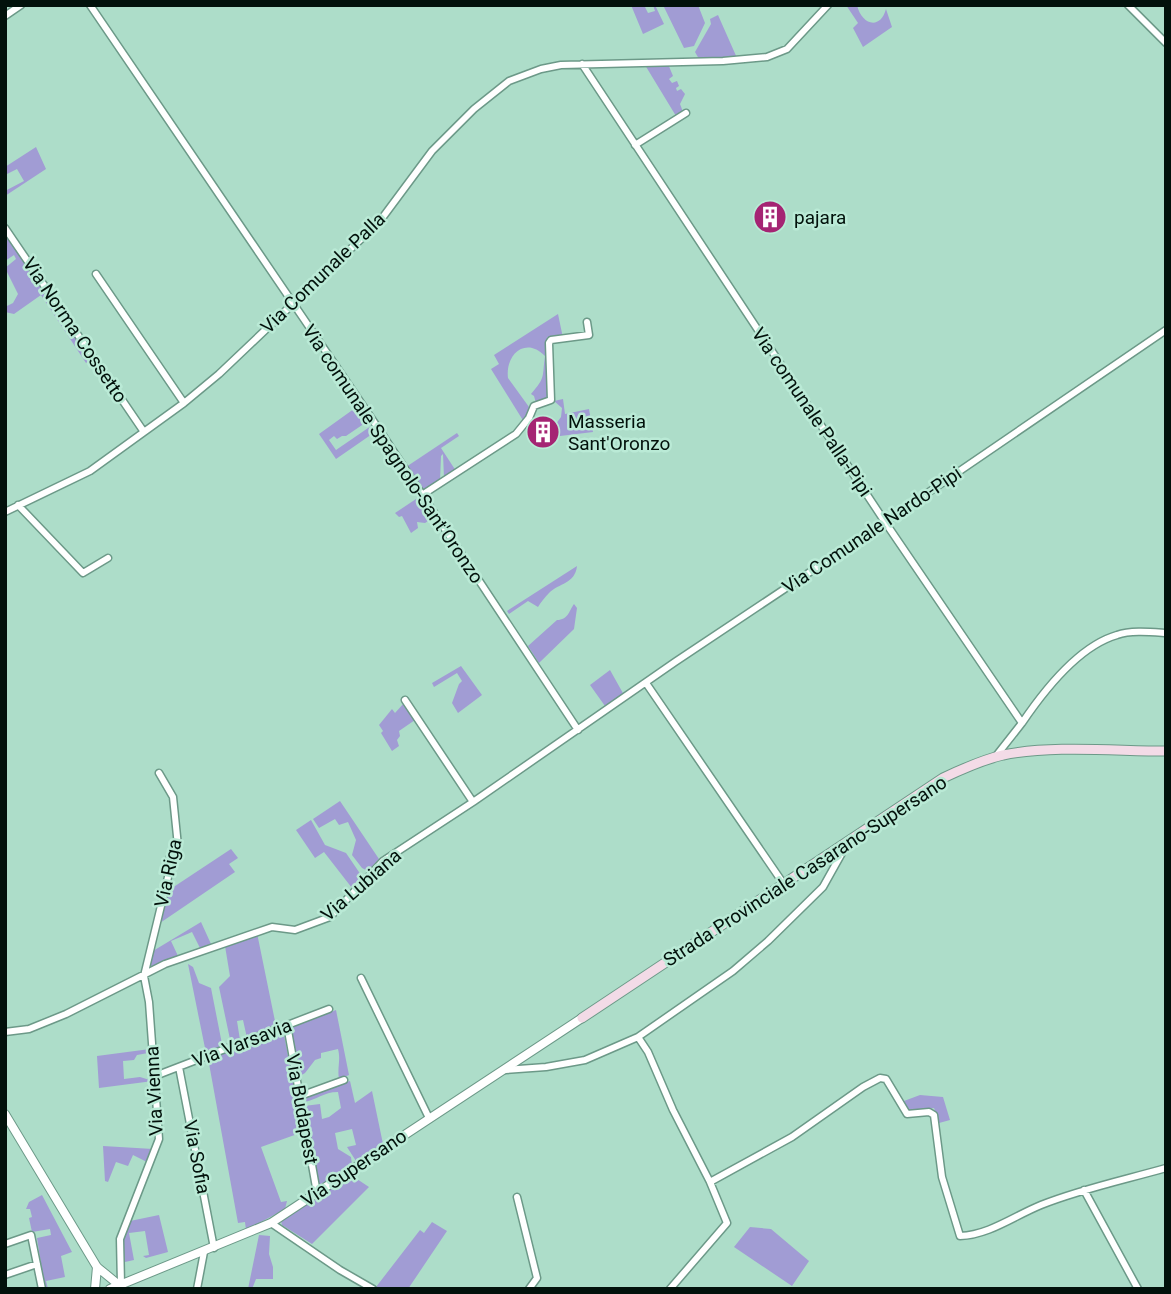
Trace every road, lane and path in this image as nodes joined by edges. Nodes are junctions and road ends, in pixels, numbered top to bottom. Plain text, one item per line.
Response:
1 (21, 5) edge
2 (90, 5) edge
3 (828, 5) edge
4 (1128, 5) edge
5 (5, 16) edge
6 (1166, 43) edge
7 (582, 64) junction
8 (686, 113) dead end
9 (635, 145) junction
10 (5, 228) edge
11 (96, 274) dead end
12 (291, 303) junction
13 (587, 322) dead end
14 (1166, 330) edge
15 (184, 403) junction
16 (144, 432) junction
17 (422, 495) junction
18 (18, 506) junction
19 (5, 512) edge
20 (885, 522) junction
21 (108, 558) dead end
22 (1166, 633) edge
23 (646, 683) junction
24 (405, 700) dead end
25 (1022, 723) junction
26 (578, 730) junction
27 (1166, 751) edge
28 (996, 757) junction
29 (159, 773) dead end
30 (473, 802) junction
31 (850, 839) junction
32 (783, 883) junction
33 (144, 976) junction
34 (361, 978) dead end
35 (328, 1009) dead end
36 (582, 1018) joint
37 (287, 1025) junction
38 (5, 1032) edge
39 (638, 1037) junction
40 (179, 1067) junction
41 (503, 1070) junction
42 (155, 1076) junction
43 (344, 1080) dead end
44 (300, 1096) junction
45 (5, 1114) edge
46 (429, 1118) junction
47 (1166, 1168) edge
48 (710, 1182) junction
49 (1084, 1191) junction
50 (317, 1193) junction
51 (517, 1197) dead end
52 (271, 1223) junction
53 (5, 1244) edge
54 (214, 1248) junction
55 (204, 1252) junction
56 (37, 1264) junction
57 (96, 1267) junction
58 (5, 1275) edge
59 (117, 1286) edge
60 (42, 1289) edge
61 (95, 1289) edge
62 (197, 1289) edge
63 (373, 1289) edge
64 (529, 1289) edge
65 (670, 1289) edge
66 (1138, 1289) edge

1 - 5 street
2 - 12 street, Via comunale Spagnolo-Sant'Oronzo
3 - 7 street, Via Comunale Palla
4 - 6 street
7 - 9 street, Via comunale Palla-Pipi
7 - 12 street, Via Comunale Palla
8 - 9 street
9 - 20 street, Via comunale Palla-Pipi
10 - 16 street, Via Norma Cossetto
11 - 15 street
12 - 15 street, Via Comunale Palla
12 - 17 street, Via comunale Spagnolo-Sant'Oronzo
13 - 17 street
14 - 20 street, Via Comunale Nardo-Pipi
15 - 16 street, Via Comunale Palla
16 - 18 street, Via Comunale Palla
17 - 26 street, Via comunale Spagnolo-Sant'Oronzo
18 - 19 street, Via Comunale Palla
18 - 21 street
20 - 23 street, Via Comunale Nardo-Pipi
20 - 25 street, Via comunale Palla-Pipi
22 - 25 street
23 - 26 street, Via Comunale Nardo-Pipi
23 - 32 street
24 - 30 street
25 - 28 street
26 - 30 street, Via Lubiana
27 - 28 main road, Strada Provinciale Casarano-Supersano
28 - 31 main road, Strada Provinciale Casarano-Supersano
29 - 33 street, Via Riga
30 - 33 street, Via Lubiana
31 - 32 main road, Strada Provinciale Casarano-Supersano
31 - 39 street
32 - 36 main road, Strada Provinciale Casarano-Supersano
33 - 38 street, Via Lubiana
33 - 42 street, Via Vienna
34 - 46 street
35 - 37 street, Via Varsavia
36 - 41 street, Via Supersano
37 - 40 street, Via Varsavia
37 - 44 street, Via Budapest
39 - 41 street
39 - 48 street
40 - 42 street, Via Varsavia
40 - 54 street, Via Sofia
41 - 46 street, Via Supersano
42 - 59 street, Via Vienna
43 - 44 street
44 - 50 street, Via Budapest
45 - 57 street
46 - 50 street, Via Supersano
47 - 49 street
48 - 49 street
48 - 65 street
49 - 66 street
50 - 52 street, Via Supersano
51 - 64 street
52 - 54 street, Via Supersano
52 - 63 street
53 - 56 street
54 - 55 street, Via Supersano
55 - 59 street, Via Supersano
55 - 62 street
56 - 58 street
56 - 60 street
57 - 59 street
57 - 61 street

